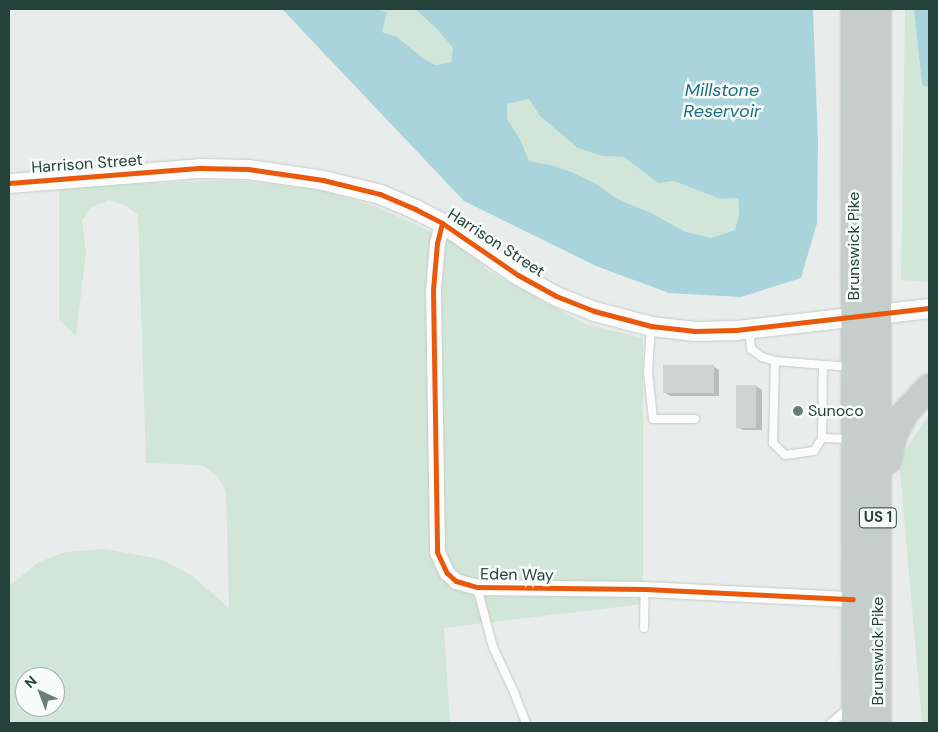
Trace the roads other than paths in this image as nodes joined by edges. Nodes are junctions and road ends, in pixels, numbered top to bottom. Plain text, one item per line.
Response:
1 (854, 9) edge
2 (878, 9) edge
3 (9, 183) edge
4 (442, 223) junction
5 (929, 308) edge
6 (880, 312) junction
7 (854, 317) junction
8 (651, 326) junction
9 (749, 329) junction
10 (775, 361) junction
11 (823, 365) junction
12 (855, 367) junction
13 (929, 387) edge
14 (695, 418) dead end
15 (822, 438) junction
16 (854, 440) junction
17 (878, 511) junction
18 (477, 587) junction
19 (645, 589) junction
20 (853, 599) junction
21 (644, 628) dead end
22 (854, 713) edge
23 (526, 723) edge
24 (831, 723) edge
25 (878, 723) edge

1 - 7 highway, Brunswick Pike / US 1
2 - 6 highway, Brunswick Pike / US 1
3 - 4 street, Harrison Street
4 - 8 street, Harrison Street
4 - 18 street, Eden Way
5 - 6 street, Harrison Street
6 - 7 street, Harrison Street
6 - 17 highway, Brunswick Pike / US 1
7 - 9 street, Harrison Street
7 - 12 highway, Brunswick Pike / US 1
8 - 9 street, Harrison Street
8 - 14 lane
9 - 10 lane
10 - 11 lane
10 - 15 lane
11 - 12 lane
11 - 15 lane
12 - 16 highway, Brunswick Pike / US 1
13 - 17 highway
15 - 16 lane
16 - 20 highway, Brunswick Pike / US 1
17 - 25 highway, Brunswick Pike / US 1
18 - 19 street, Eden Way
18 - 23 lane
19 - 20 street, Eden Way
19 - 21 lane
20 - 22 highway, Brunswick Pike / US 1
22 - 24 lane

